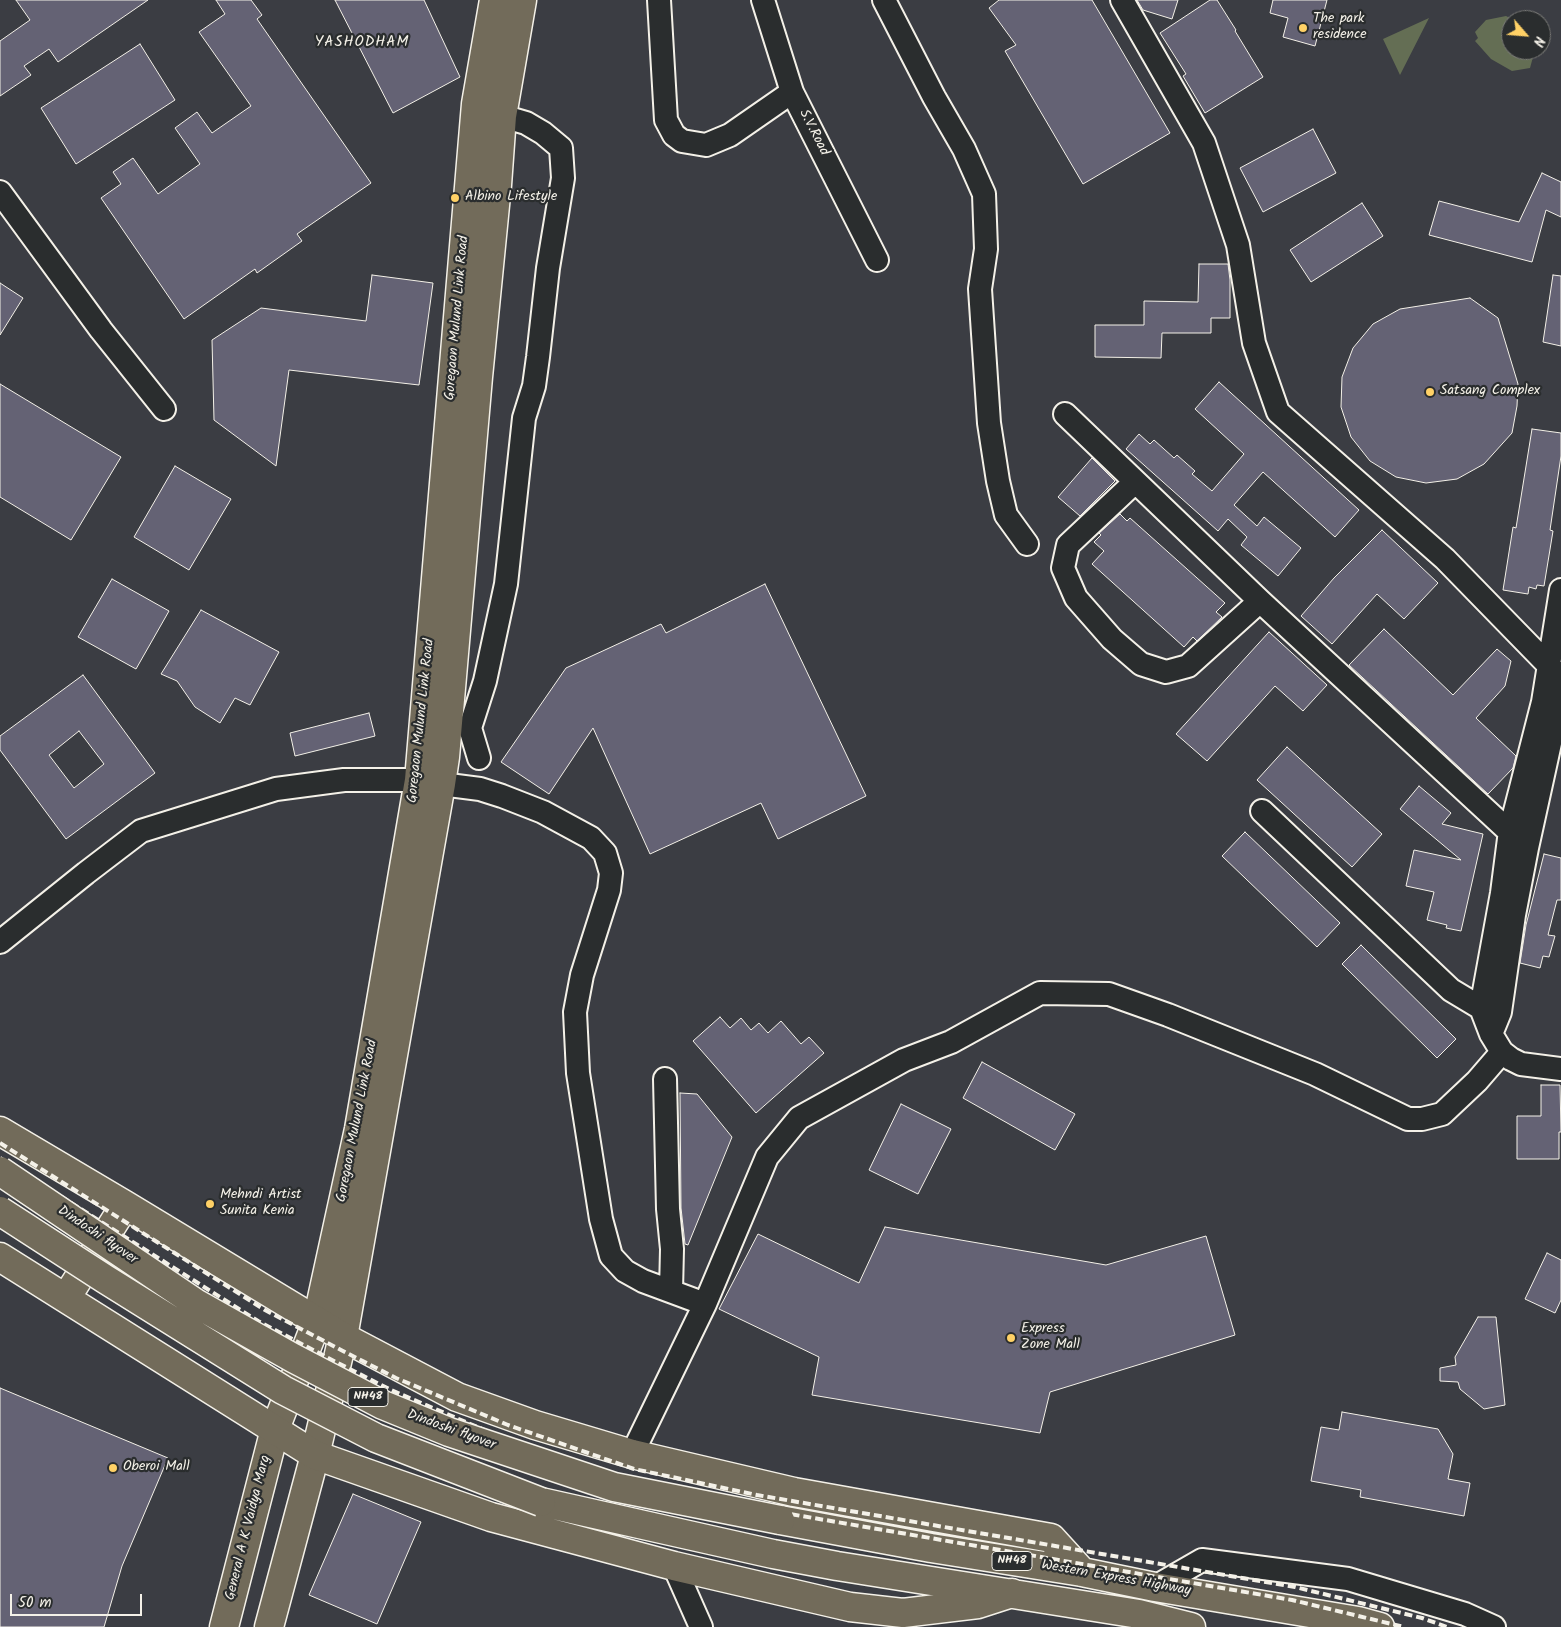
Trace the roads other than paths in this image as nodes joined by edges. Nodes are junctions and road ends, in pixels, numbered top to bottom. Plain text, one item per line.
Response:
1 (494, 0) edge
2 (522, 0) edge
3 (659, 0) edge
4 (763, 0) edge
5 (884, 0) edge
6 (1122, 0) edge
7 (792, 92) junction
8 (502, 116) junction
9 (469, 182) junction
10 (497, 185) junction
11 (0, 192) edge
12 (877, 260) dead end
13 (164, 409) dead end
14 (1065, 414) dead end
15 (1135, 482) junction
16 (1027, 544) dead end
17 (1561, 590) edge
18 (1260, 601) junction
19 (1555, 672) edge
20 (1561, 693) edge
21 (479, 758) dead end
22 (430, 782) junction
23 (1262, 810) dead end
24 (1510, 831) junction
25 (1527, 848) junction
26 (0, 942) edge
27 (1490, 1010) junction
28 (1496, 1043) junction
29 (1561, 1069) edge
30 (665, 1079) dead end
31 (0, 1131) edge
32 (0, 1171) edge
33 (125, 1205) junction
34 (0, 1211) edge
35 (0, 1257) edge
36 (671, 1291) junction
37 (66, 1298) junction
38 (705, 1304) junction
39 (317, 1321) junction
40 (343, 1337) junction
41 (275, 1429) junction
42 (632, 1454) junction
43 (315, 1455) junction
44 (780, 1520) joint
45 (674, 1566) junction
46 (1082, 1572) junction
47 (1155, 1587) junction
48 (1012, 1593) junction
49 (224, 1627) edge
50 (269, 1627) edge
51 (701, 1627) edge
52 (1192, 1627) edge
53 (1380, 1627) edge
54 (1494, 1627) edge

1 - 9 main road, Goregaon Mulund Link Road
2 - 8 main road, Goregaon Mulund Link Road
3 - 7 street
4 - 7 street, S.V.Road
5 - 16 street
6 - 19 street
7 - 12 street, S.V.Road
8 - 10 main road, Goregaon Mulund Link Road
8 - 21 street
9 - 10 main road
9 - 22 main road, Goregaon Mulund Link Road
10 - 22 main road, Goregaon Mulund Link Road
11 - 13 street
14 - 15 street
15 - 18 street
15 - 18 street
17 - 19 street
18 - 24 street
19 - 24 street
20 - 25 street
22 - 26 street
22 - 36 street
22 - 39 main road, Goregaon Mulund Link Road
22 - 40 main road, Goregaon Mulund Link Road
23 - 27 street
24 - 25 street
24 - 27 street
25 - 27 street
27 - 28 street
28 - 29 street
28 - 38 street
30 - 36 street
31 - 33 main road
32 - 44 main road, Dindoshi flyover / NH48, bridge
33 - 37 main road
33 - 39 main road
34 - 48 main road, NH48, bridge
35 - 37 main road
36 - 38 street
37 - 41 main road
38 - 42 street
39 - 40 main road
39 - 41 main road, Goregaon Mulund Link Road
40 - 42 main road
40 - 43 main road, Goregaon Mulund Link Road
41 - 43 main road
41 - 49 main road, General A K Vaidya Marg
42 - 46 main road
43 - 45 main road
43 - 50 main road
44 - 46 main road, Western Express Highway / NH48
45 - 48 main road
45 - 51 street
46 - 47 main road, Western Express Highway / NH48
47 - 53 main road, Western Express Highway / NH48
47 - 54 street
48 - 52 main road, NH48

